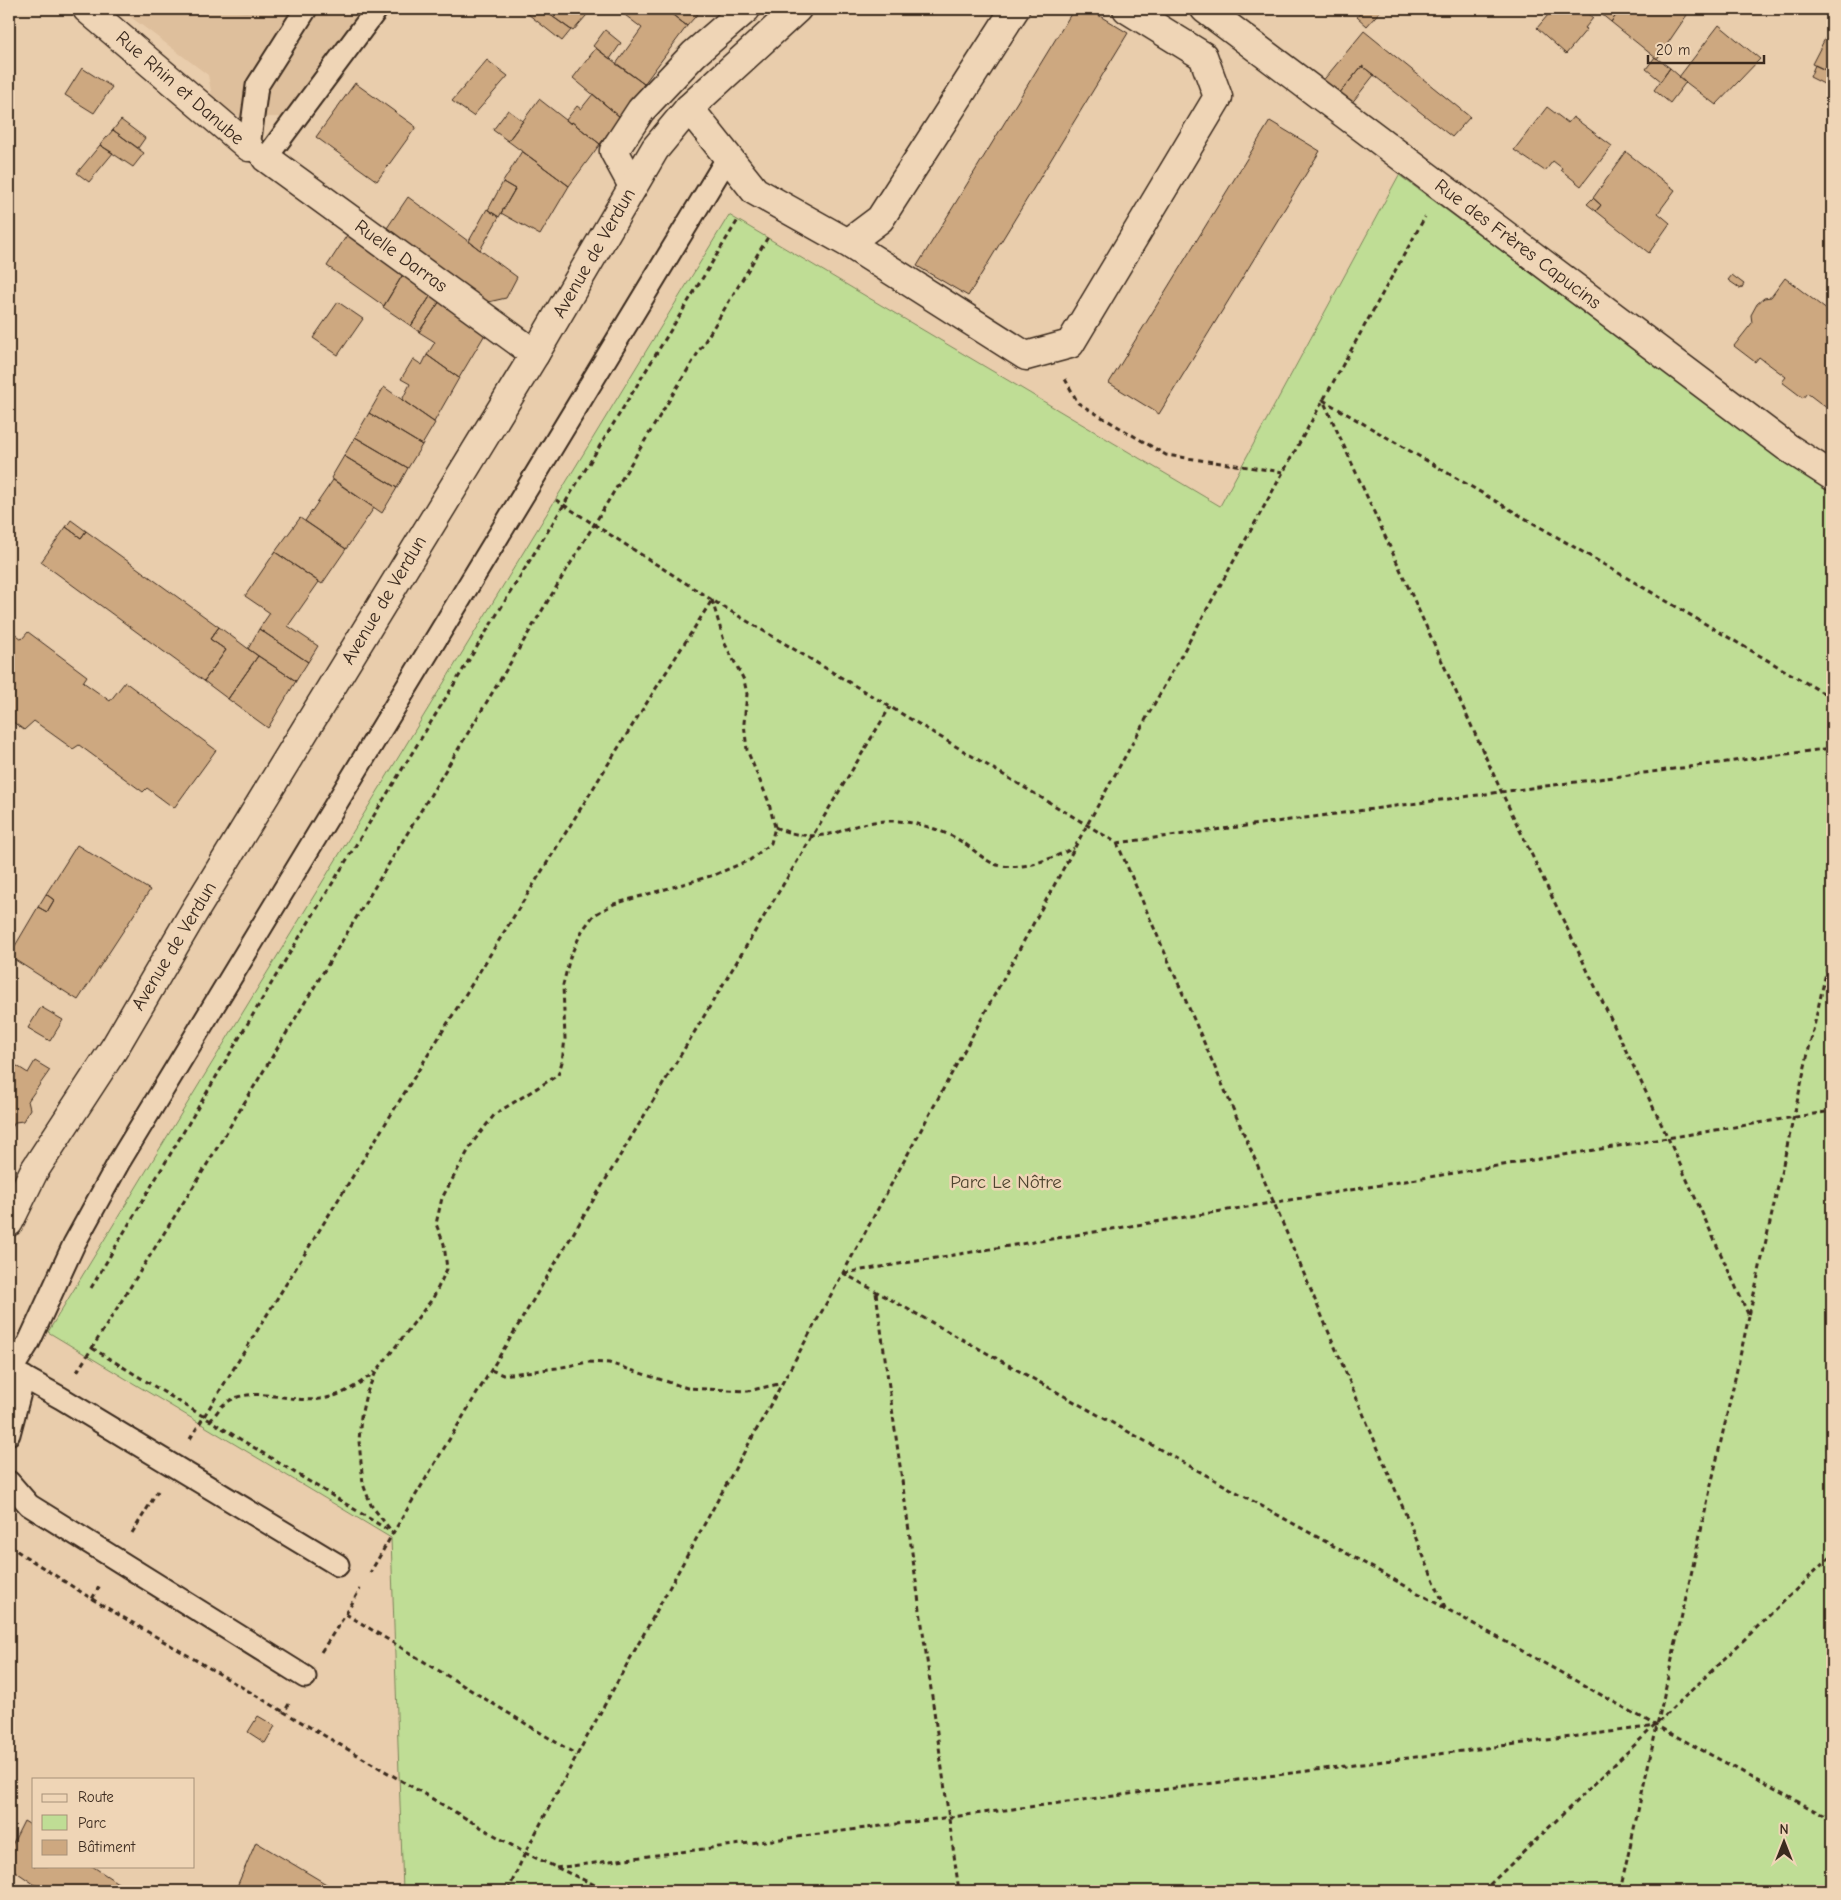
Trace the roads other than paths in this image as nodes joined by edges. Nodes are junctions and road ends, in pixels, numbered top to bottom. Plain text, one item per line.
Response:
1 (87, 9) edge
2 (306, 9) edge
3 (377, 9) edge
4 (746, 9) edge
5 (797, 9) edge
6 (1015, 9) edge
7 (1127, 9) edge
8 (1205, 9) edge
9 (688, 108) junction
10 (258, 152) junction
11 (728, 157) junction
12 (633, 186) junction
13 (848, 243) junction
14 (535, 354) junction
15 (1832, 476) edge
16 (9, 1222) edge
17 (14, 1372) edge
18 (9, 1434) edge
19 (9, 1482) edge
20 (338, 1565) dead end
21 (305, 1677) road end

1 - 10 street, Rue Rhin et Danube
2 - 10 lane
3 - 10 lane
4 - 12 street
5 - 9 street, Avenue de Verdun
6 - 13 street
7 - 13 street
8 - 15 street, Rue des Frères Capucins
9 - 11 street
9 - 12 street, Avenue de Verdun
10 - 14 street, Ruelle Darras
11 - 13 street
11 - 17 lane
12 - 14 street, Avenue de Verdun
14 - 16 street, Avenue de Verdun
17 - 18 lane
17 - 20 lane
19 - 21 lane

